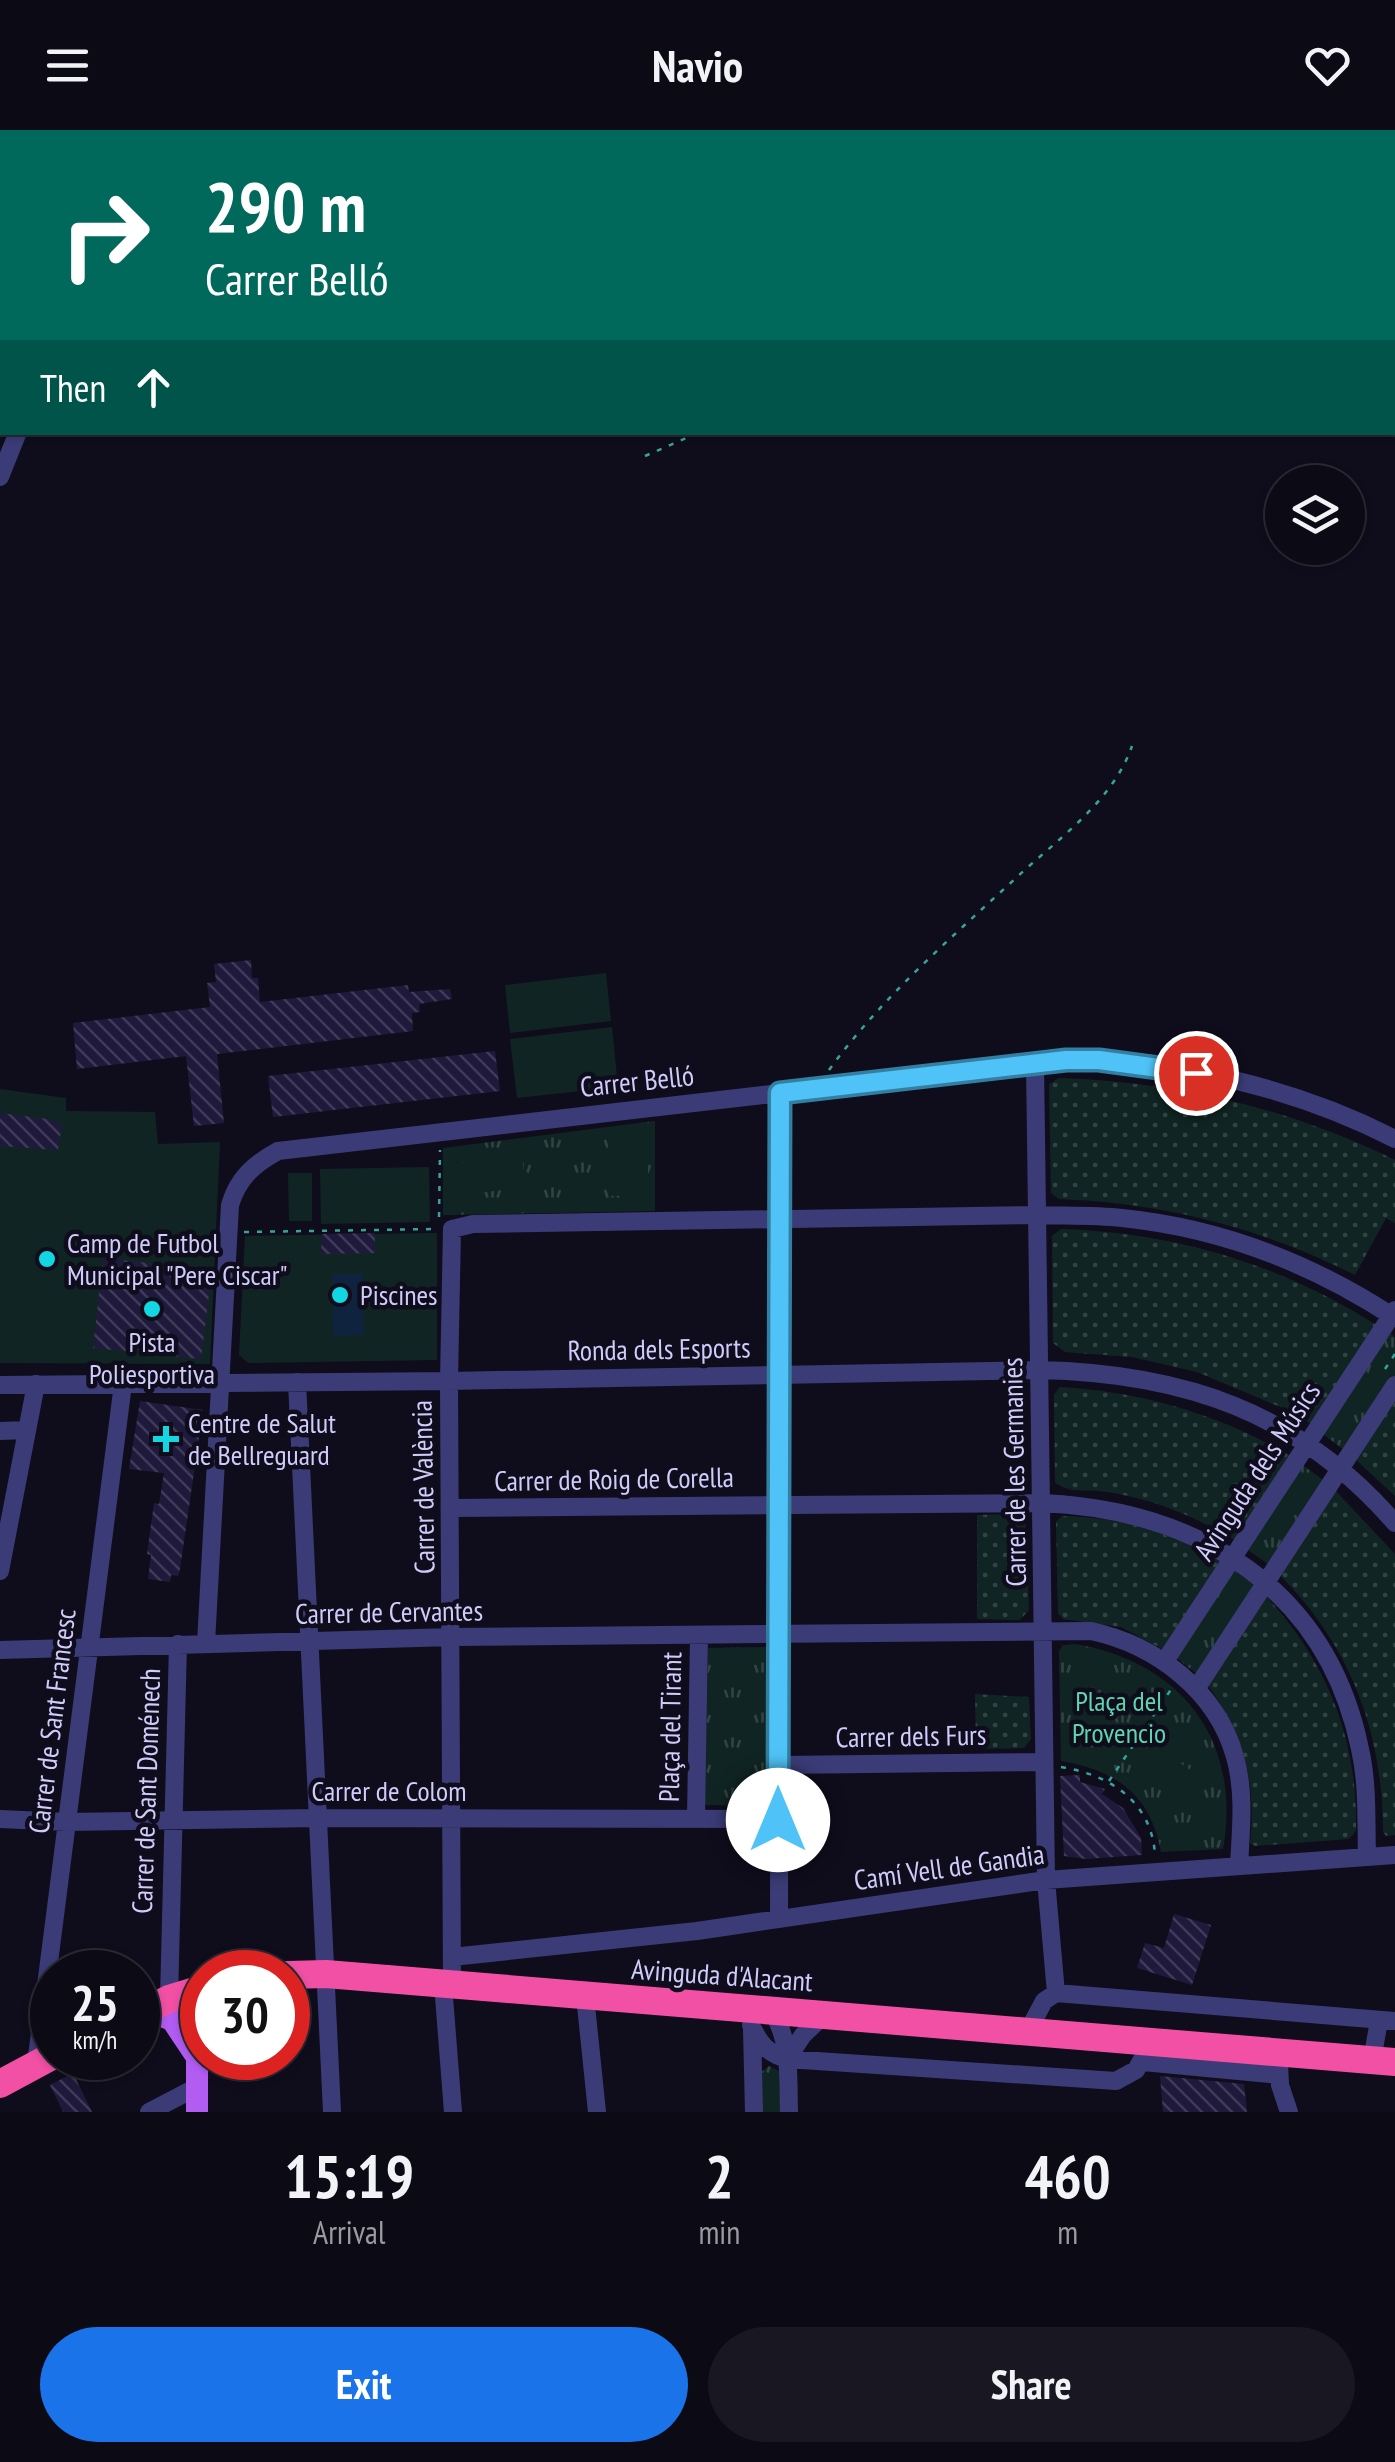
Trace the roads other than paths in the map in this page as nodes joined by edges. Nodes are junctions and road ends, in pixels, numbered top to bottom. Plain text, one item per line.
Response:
1 (17, 435) edge
2 (0, 477) edge
3 (1035, 1063) junction
4 (780, 1093) junction
5 (1395, 1139) edge
6 (1037, 1216) junction
7 (780, 1220) junction
8 (1394, 1314) edge
9 (1040, 1370) junction
10 (779, 1374) junction
11 (449, 1381) junction
12 (297, 1382) junction
13 (36, 1384) junction
14 (123, 1384) junction
15 (220, 1384) junction
16 (0, 1385) edge
17 (1395, 1385) edge
18 (27, 1430) junction
19 (0, 1431) edge
20 (1307, 1445) junction
21 (1340, 1469) junction
22 (1042, 1503) junction
23 (779, 1505) junction
24 (451, 1508) junction
25 (1395, 1523) edge
26 (1234, 1558) junction
27 (0, 1571) edge
28 (1266, 1583) junction
29 (1044, 1630) junction
30 (778, 1635) junction
31 (699, 1636) junction
32 (452, 1637) junction
33 (310, 1641) junction
34 (206, 1643) junction
35 (178, 1644) junction
36 (89, 1647) junction
37 (0, 1650) edge
38 (1165, 1661) junction
39 (1196, 1689) junction
40 (778, 1764) junction
41 (1044, 1764) junction
42 (318, 1818) junction
43 (696, 1818) junction
44 (0, 1819) edge
45 (175, 1819) junction
46 (452, 1819) junction
47 (778, 1820) junction
48 (67, 1822) junction
49 (1395, 1855) edge
50 (1366, 1856) junction
51 (1239, 1865) junction
52 (1046, 1880) junction
53 (779, 1919) junction
54 (55, 1950) edge
55 (310, 1974) edge
56 (326, 1974) junction
57 (449, 1975) junction
58 (1056, 1993) junction
59 (584, 1996) junction
60 (173, 1999) edge
61 (758, 2015) junction
62 (824, 2015) junction
63 (1387, 2021) edge
64 (180, 2027) joint
65 (1028, 2031) junction
66 (1147, 2052) junction
67 (787, 2059) junction
68 (1383, 2061) edge
69 (1279, 2064) junction
70 (30, 2068) edge
71 (196, 2080) edge
72 (0, 2084) edge
73 (196, 2088) junction
74 (149, 2112) edge
75 (197, 2112) edge
76 (332, 2112) edge
77 (453, 2112) edge
78 (598, 2112) edge
79 (754, 2112) edge
80 (789, 2112) edge
81 (1289, 2112) edge

1 - 2 street
3 - 4 street, Carrer Belló
3 - 5 street, Carrer Belló
3 - 6 street, Carrer de les Germanies
4 - 7 street
4 - 15 street, Carrer Belló
6 - 7 street
6 - 8 street
6 - 9 street, Carrer de les Germanies
7 - 10 street
7 - 11 street, Carrer de València
8 - 20 street, Avinguda dels Músics
9 - 10 street, Ronda dels Esports
9 - 20 street, Ronda dels Esports
9 - 22 street, Carrer de les Germanies
10 - 11 street, Ronda dels Esports
10 - 23 street
11 - 12 street, Ronda dels Esports
11 - 24 street, Carrer de València
12 - 15 street, Ronda dels Esports
12 - 33 street
13 - 14 street, Ronda dels Esports
13 - 16 street, Ronda dels Esports
13 - 18 street
14 - 15 street, Ronda dels Esports
14 - 36 street, Carrer de Sant Francesc
15 - 34 street
17 - 21 street
18 - 19 street
18 - 27 street
20 - 21 street, Ronda dels Esports
20 - 26 street, Avinguda dels Músics
21 - 25 street, Ronda dels Esports
21 - 28 street
22 - 23 street, Carrer de Roig de Corella
22 - 26 street, Carrer de Roig de Corella
22 - 29 street, Carrer de les Germanies
23 - 24 street, Carrer de Roig de Corella
23 - 30 street
24 - 32 street, Carrer de València
26 - 28 street, Carrer de Roig de Corella
26 - 38 street, Avinguda dels Músics
28 - 39 street
28 - 50 street, Carrer de Roig de Corella
29 - 30 street, Carrer de Cervantes
29 - 38 street
29 - 41 street, Carrer de les Germanies
30 - 31 street, Carrer de Cervantes
30 - 40 street
31 - 32 street, Carrer de Cervantes
31 - 43 street, Plaça del Tirant
32 - 33 street, Carrer de Cervantes
32 - 46 street, Carrer de València
33 - 34 street, Carrer de Cervantes
33 - 42 street
34 - 35 street, Carrer de Cervantes
35 - 36 street, Carrer de Cervantes
35 - 45 street, Carrer de Sant Doménech
36 - 37 street, Carrer de Cervantes
36 - 48 street, Carrer de Sant Francesc
38 - 39 street
39 - 51 street
40 - 41 street, Carrer dels Furs
40 - 47 street
41 - 52 street, Carrer de les Germanies
42 - 45 street, Carrer de Colom
42 - 46 street, Carrer de Colom
42 - 56 street
43 - 46 street, Carrer de Colom
43 - 47 street, Carrer de Colom
44 - 48 street, Carrer de Colom
45 - 48 street, Carrer de Colom
45 - 60 street, Carrer de Sant Doménech
46 - 57 street, Carrer de València
47 - 53 street
48 - 54 street, Carrer de Sant Francesc
49 - 50 street, Camí Vell de Gandia
50 - 51 street, Camí Vell de Gandia
51 - 52 street, Camí Vell de Gandia
52 - 53 street, Camí Vell de Gandia
52 - 58 street, Carrer de les Germanies
53 - 57 street, Camí Vell de Gandia
55 - 56 highway, Avinguda d'Alacant
56 - 57 highway, Avinguda d'Alacant
56 - 76 street
57 - 59 highway, Avinguda d'Alacant
57 - 77 street, Carrer de València
58 - 63 street
58 - 65 street
59 - 61 highway, Avinguda d'Alacant
59 - 78 street
60 - 64 main road
60 - 64 main road
61 - 62 highway, Avinguda d'Alacant
61 - 67 street
61 - 67 street, Avinguda d'Alacant
61 - 79 street
62 - 65 highway, Avinguda d'Alacant
62 - 67 street
63 - 68 street
65 - 66 highway, Avinguda d'Alacant
66 - 67 street, Avinguda d'Alacant
66 - 69 highway, Avinguda d'Alacant
67 - 80 street
68 - 69 highway, Avinguda d'Alacant
69 - 81 street
70 - 72 highway
71 - 73 main road
73 - 74 street
73 - 75 main road

